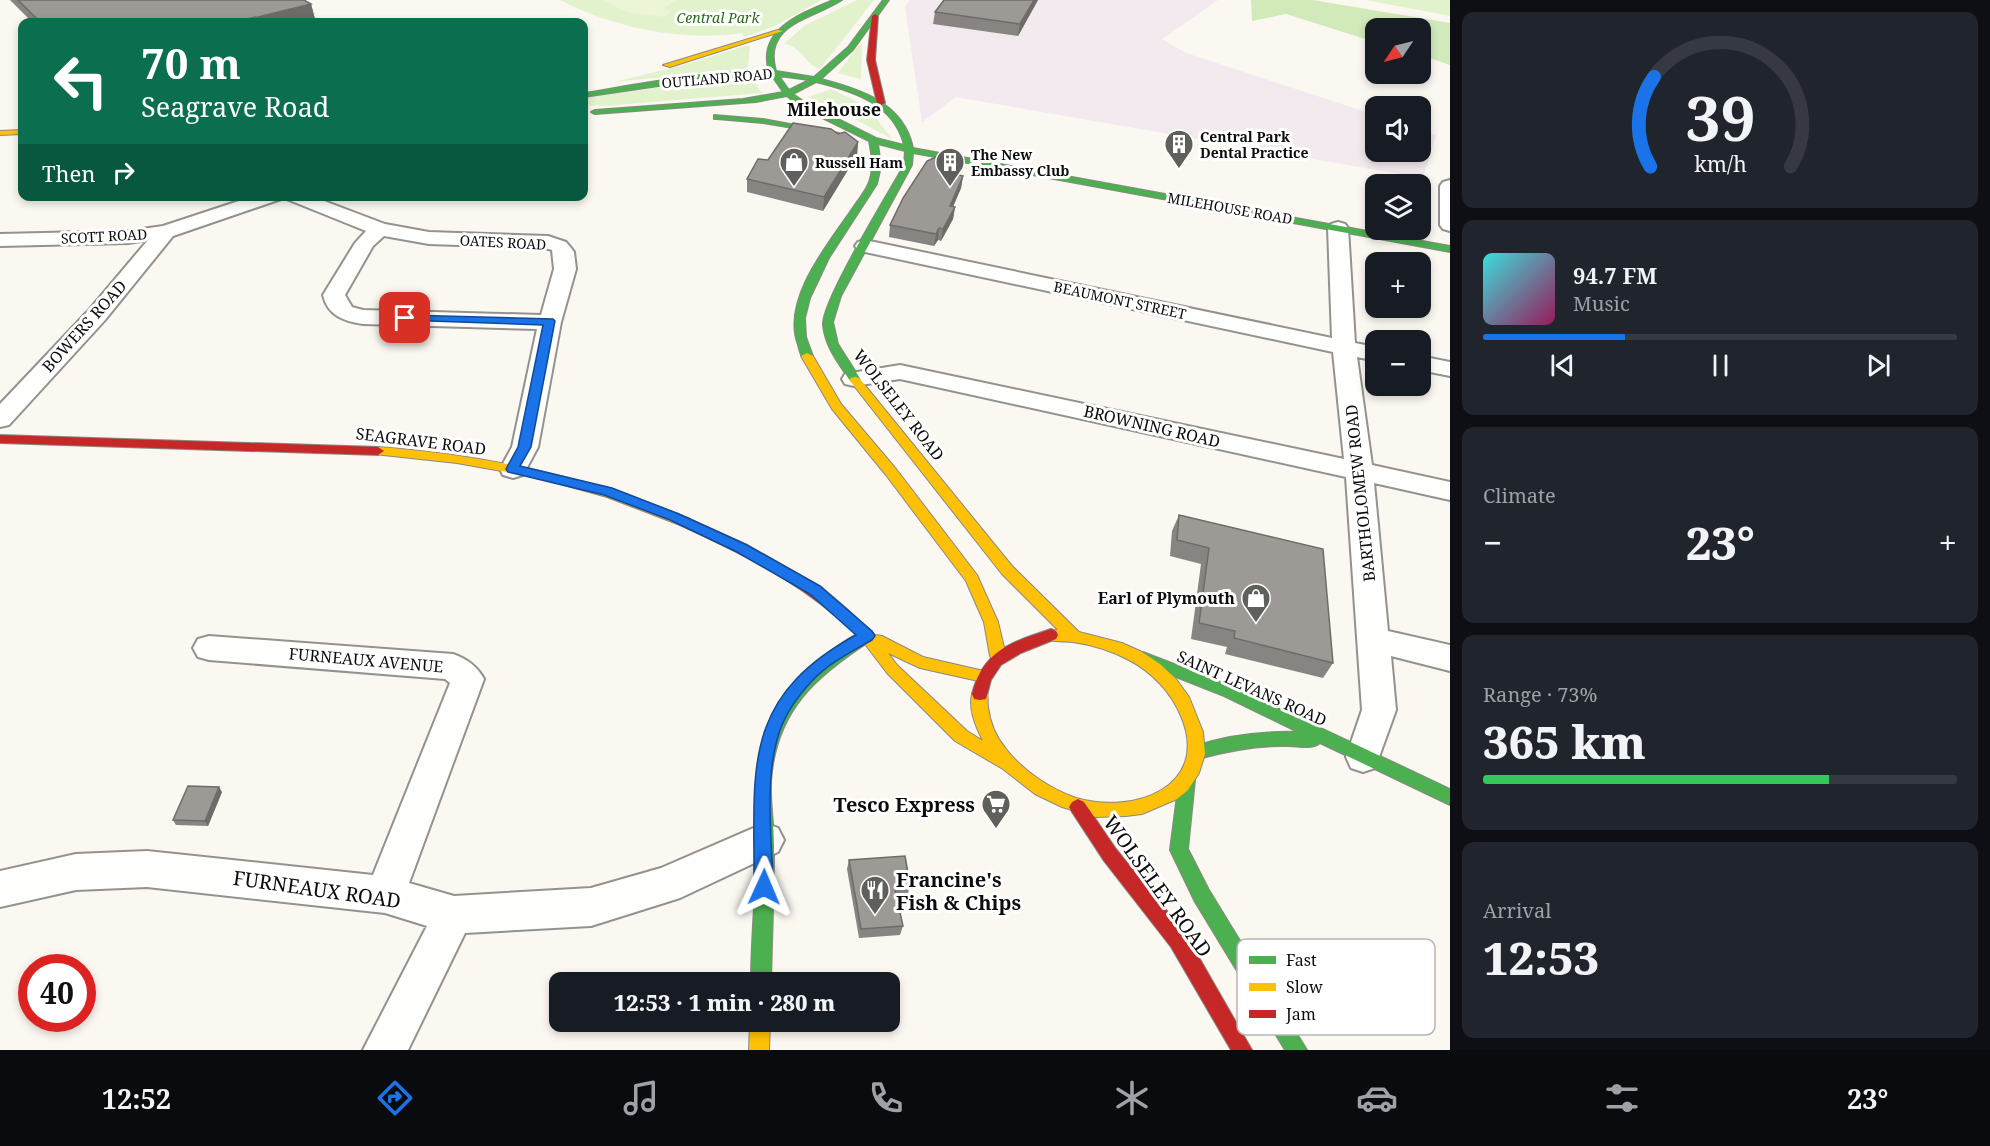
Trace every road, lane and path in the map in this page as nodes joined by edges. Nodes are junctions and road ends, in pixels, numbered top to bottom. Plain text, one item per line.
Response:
1 (839, 0) edge
2 (886, 0) edge
3 (875, 16) junction
4 (780, 31) junction
5 (771, 72) junction
6 (817, 78) junction
7 (588, 83) edge
8 (788, 93) junction
9 (588, 94) edge
10 (881, 104) junction
11 (626, 111) junction
12 (588, 113) edge
13 (902, 128) junction
14 (0, 133) edge
15 (18, 133) edge
16 (873, 140) junction
17 (912, 150) junction
18 (1011, 167) junction
19 (1450, 186) edge
20 (260, 201) edge
21 (305, 201) edge
22 (1450, 225) edge
23 (1338, 228) junction
24 (380, 229) junction
25 (166, 232) junction
26 (0, 240) edge
27 (865, 246) junction
28 (1450, 249) edge
29 (550, 321) junction
30 (1344, 347) junction
31 (1365, 352) edge
32 (1431, 365) edge
33 (1450, 369) edge
34 (854, 379) junction
35 (0, 419) edge
36 (0, 439) edge
37 (513, 469) junction
38 (1359, 472) junction
39 (1450, 491) edge
40 (1073, 635) junction
41 (867, 636) junction
42 (1373, 640) junction
43 (209, 648) dead end
44 (1136, 655) junction
45 (998, 656) junction
46 (1450, 658) edge
47 (983, 676) junction
48 (1329, 742) junction
49 (1198, 753) junction
50 (1363, 757) junction
51 (1005, 763) junction
52 (1187, 780) junction
53 (1450, 797) edge
54 (1078, 807) junction
55 (765, 840) junction
56 (0, 889) edge
57 (385, 895) junction
58 (454, 915) junction
59 (1237, 953) edge
60 (761, 972) edge
61 (760, 1032) edge
62 (1288, 1035) edge
63 (385, 1050) edge
64 (759, 1050) edge
65 (1242, 1050) edge
66 (1297, 1050) edge

1 - 4 main road, OUTLAND ROAD
2 - 3 main road, OUTLAND ROAD
3 - 6 main road, OUTLAND ROAD
3 - 10 main road
4 - 5 main road
4 - 7 main road, OUTLAND ROAD
5 - 6 main road, OUTLAND ROAD
5 - 8 main road
5 - 9 main road, OUTLAND ROAD
6 - 8 main road, OUTLAND ROAD
6 - 10 main road, OUTLAND ROAD
8 - 11 main road, OUTLAND ROAD
8 - 16 main road
10 - 13 main road
11 - 12 main road, OUTLAND ROAD
11 - 16 main road, OUTLAND ROAD
13 - 17 main road
13 - 18 main road, MILEHOUSE ROAD
14 - 15 main road
16 - 17 main road, OUTLAND ROAD
16 - 45 main road
17 - 18 main road, MILEHOUSE ROAD
17 - 27 main road, WOLSELEY ROAD
18 - 23 main road, MILEHOUSE ROAD
19 - 22 street
20 - 25 street, SCOTT ROAD
21 - 24 street, OATES ROAD
23 - 28 main road, MILEHOUSE ROAD
23 - 30 street, BARTHOLOMEW ROAD
24 - 29 street, OATES ROAD
24 - 29 street
25 - 26 street, SCOTT ROAD
25 - 35 street, BOWERS ROAD
27 - 30 street, BEAUMONT STREET
27 - 34 main road, WOLSELEY ROAD
29 - 37 street, OATES ROAD
30 - 31 street, BEAUMONT STREET
30 - 38 street, BARTHOLOMEW ROAD
32 - 33 street
34 - 38 street, BROWNING ROAD
34 - 40 main road, WOLSELEY ROAD
36 - 37 main road, SEAGRAVE ROAD
37 - 41 main road, SEAGRAVE ROAD
38 - 39 street, BROWNING ROAD
38 - 42 street, BARTHOLOMEW ROAD
40 - 44 main road
40 - 45 main road
41 - 47 main road
41 - 51 main road
41 - 55 main road
42 - 46 street
42 - 50 street, BARTHOLOMEW ROAD
43 - 57 street, FURNEAUX AVENUE
44 - 48 main road, SAINT LEVANS ROAD
44 - 49 main road
45 - 47 main road
47 - 51 main road
48 - 49 main road, SAINT LEVANS ROAD
48 - 50 main road
49 - 52 main road
50 - 53 main road
51 - 54 main road
52 - 54 main road
52 - 59 main road, WOLSELEY ROAD
54 - 65 main road, WOLSELEY ROAD
55 - 58 street, FURNEAUX ROAD
55 - 60 main road
56 - 57 street, FURNEAUX ROAD
57 - 58 street, FURNEAUX ROAD
58 - 63 street
61 - 64 main road
62 - 66 main road, WOLSELEY ROAD

